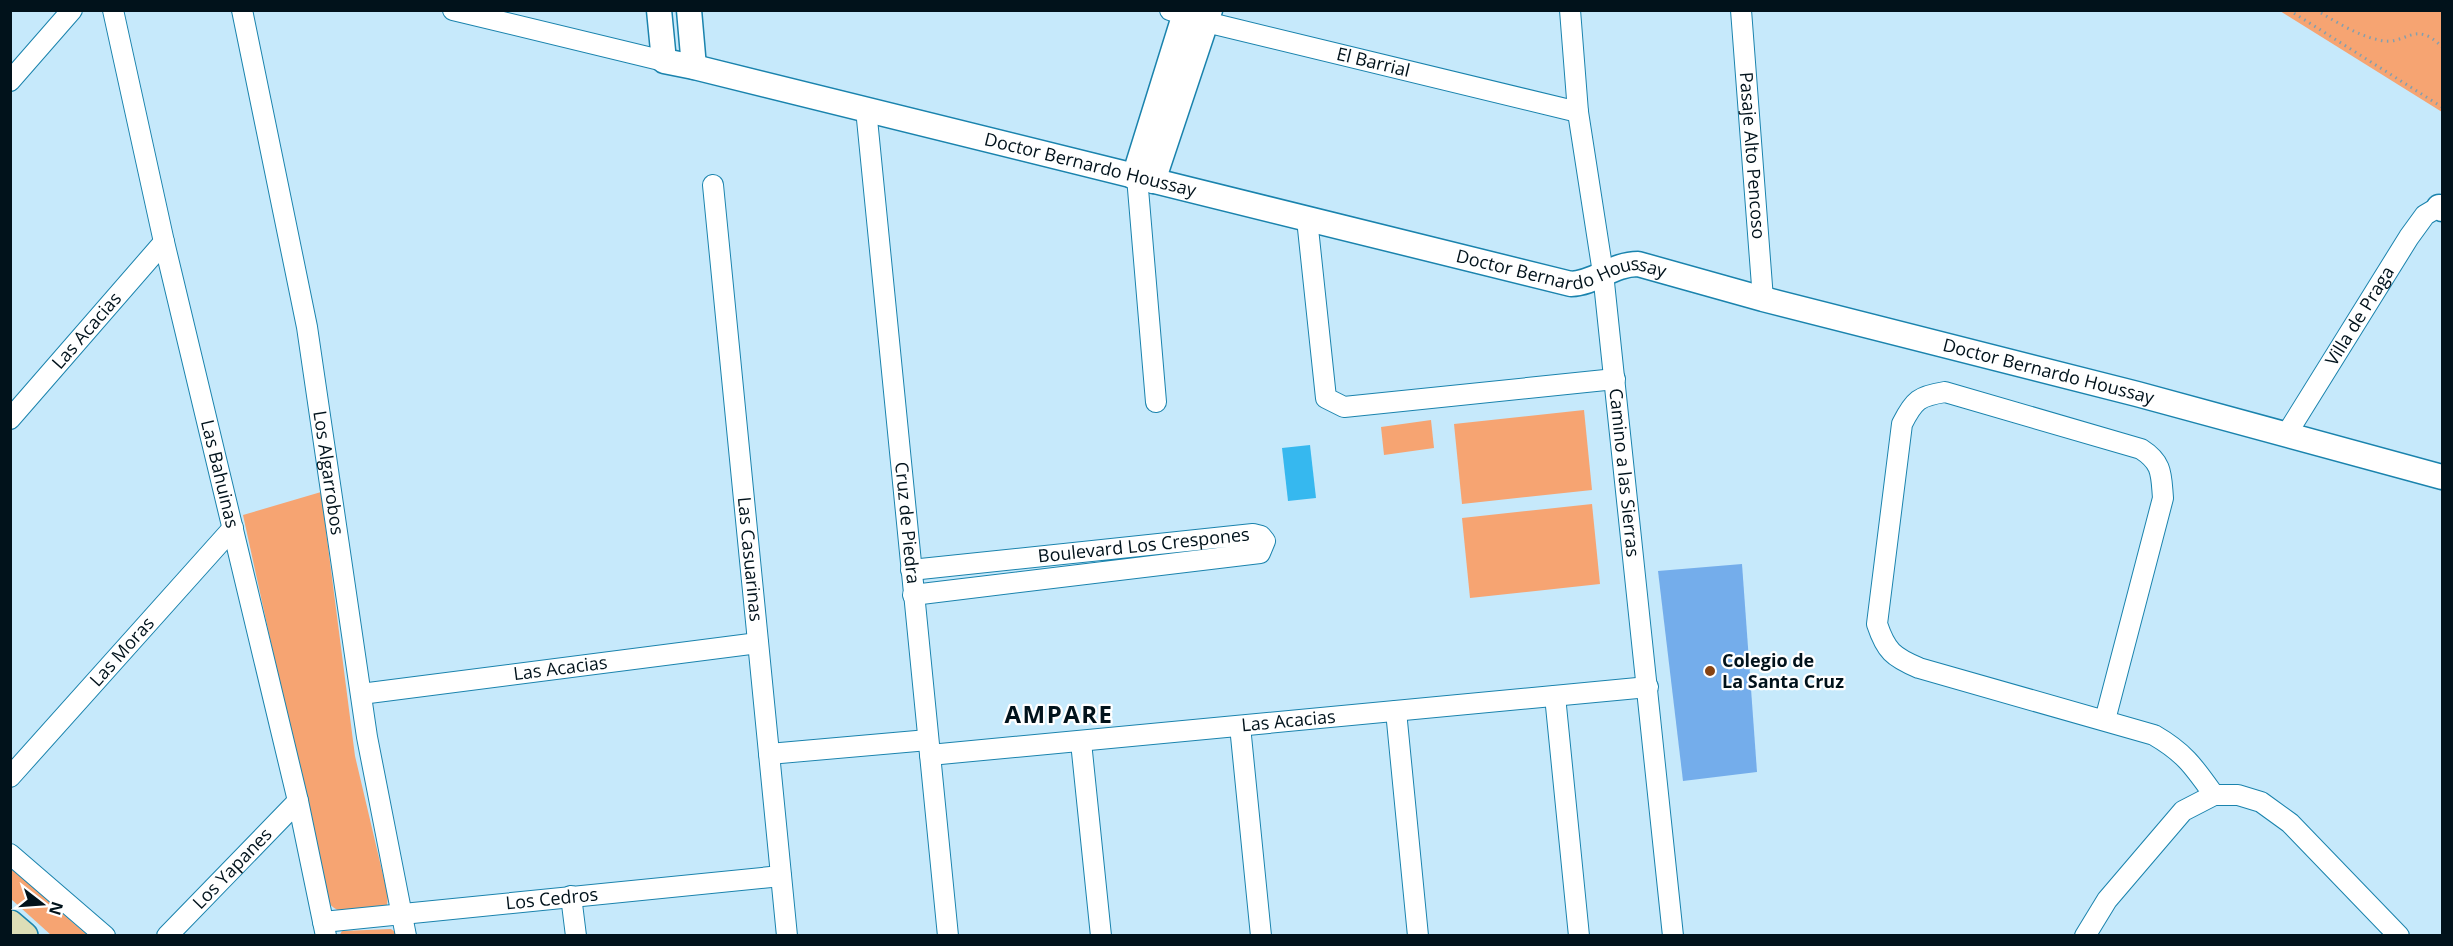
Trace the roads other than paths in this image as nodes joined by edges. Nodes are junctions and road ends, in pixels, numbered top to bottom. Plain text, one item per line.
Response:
1 (72, 10) edge
2 (113, 10) edge
3 (242, 10) edge
4 (453, 10) edge
5 (659, 10) edge
6 (689, 10) edge
7 (1570, 10) edge
8 (1741, 10) edge
9 (1191, 14) edge
10 (678, 64) junction
11 (10, 81) edge
12 (866, 109) junction
13 (1578, 112) junction
14 (1141, 178) junction
15 (712, 185) dead end
16 (2441, 207) edge
17 (1307, 219) junction
18 (164, 243) junction
19 (1603, 273) junction
20 (1763, 299) junction
21 (1615, 379) junction
22 (1155, 402) dead end
23 (10, 419) edge
24 (2286, 435) junction
25 (2442, 477) edge
26 (233, 528) junction
27 (910, 570) junction
28 (913, 595) junction
29 (758, 643) junction
30 (1648, 687) junction
31 (361, 694) junction
32 (1555, 696) junction
33 (1396, 711) junction
34 (2105, 720) junction
35 (1240, 726) junction
36 (1081, 742) junction
37 (929, 748) junction
38 (769, 754) junction
39 (10, 777) edge
40 (2214, 795) junction
41 (298, 801) junction
42 (10, 854) edge
43 (781, 876) junction
44 (571, 896) junction
45 (402, 915) junction
46 (10, 924) edge
47 (324, 929) edge
48 (24, 936) edge
49 (105, 936) edge
50 (167, 936) edge
51 (406, 936) edge
52 (576, 936) edge
53 (787, 936) edge
54 (948, 936) edge
55 (1101, 936) edge
56 (1261, 936) edge
57 (1418, 936) edge
58 (1579, 936) edge
59 (1673, 936) edge
60 (2085, 936) edge
61 (2399, 936) edge

1 - 11 street
2 - 18 street, Las Bahuinas
3 - 31 street, Los Algarrobos
4 - 10 street, Doctor Bernardo Houssay
5 - 10 street
6 - 10 street
7 - 13 street, Camino a las Sierras
8 - 20 street, Pasaje Alto Pencoso
9 - 13 street, El Barrial
9 - 14 street
10 - 12 street, Doctor Bernardo Houssay
12 - 14 street, Doctor Bernardo Houssay
12 - 27 street, Cruz de Piedra
13 - 19 street, Camino a las Sierras
14 - 17 street, Doctor Bernardo Houssay
14 - 22 street
15 - 29 street, Las Casuarinas
16 - 24 street, Villa de Praga
17 - 19 street, Doctor Bernardo Houssay
17 - 21 street
18 - 23 street, Las Acacias
18 - 26 street, Las Bahuinas
19 - 20 street, Doctor Bernardo Houssay
19 - 21 street, Camino a las Sierras
20 - 24 street, Doctor Bernardo Houssay
21 - 30 street, Camino a las Sierras
24 - 25 street, Doctor Bernardo Houssay
26 - 39 street, Las Moras
26 - 41 street, Las Bahuinas
27 - 28 street, Cruz de Piedra
27 - 28 street, Boulevard Los Crespones
28 - 37 street, Cruz de Piedra
29 - 31 street, Las Acacias
29 - 38 street, Las Casuarinas
30 - 32 street, Las Acacias
30 - 59 street, Camino a las Sierras
31 - 45 street, Los Algarrobos
32 - 33 street, Las Acacias
32 - 58 street
33 - 35 street, Las Acacias
33 - 57 street
34 - 34 street
34 - 40 street
35 - 36 street, Las Acacias
35 - 56 street
36 - 37 street, Las Acacias
36 - 55 street
37 - 38 street, Las Acacias
37 - 54 street, Cruz de Piedra
38 - 43 street, Las Casuarinas
40 - 60 street
40 - 61 street
41 - 47 street, Las Bahuinas
41 - 50 street, Los Yapanes
42 - 49 street
43 - 44 street, Los Cedros
43 - 53 street, Las Casuarinas
44 - 45 street, Los Cedros
44 - 52 street
45 - 47 street, Los Cedros
45 - 51 street, Los Algarrobos
46 - 48 main road

